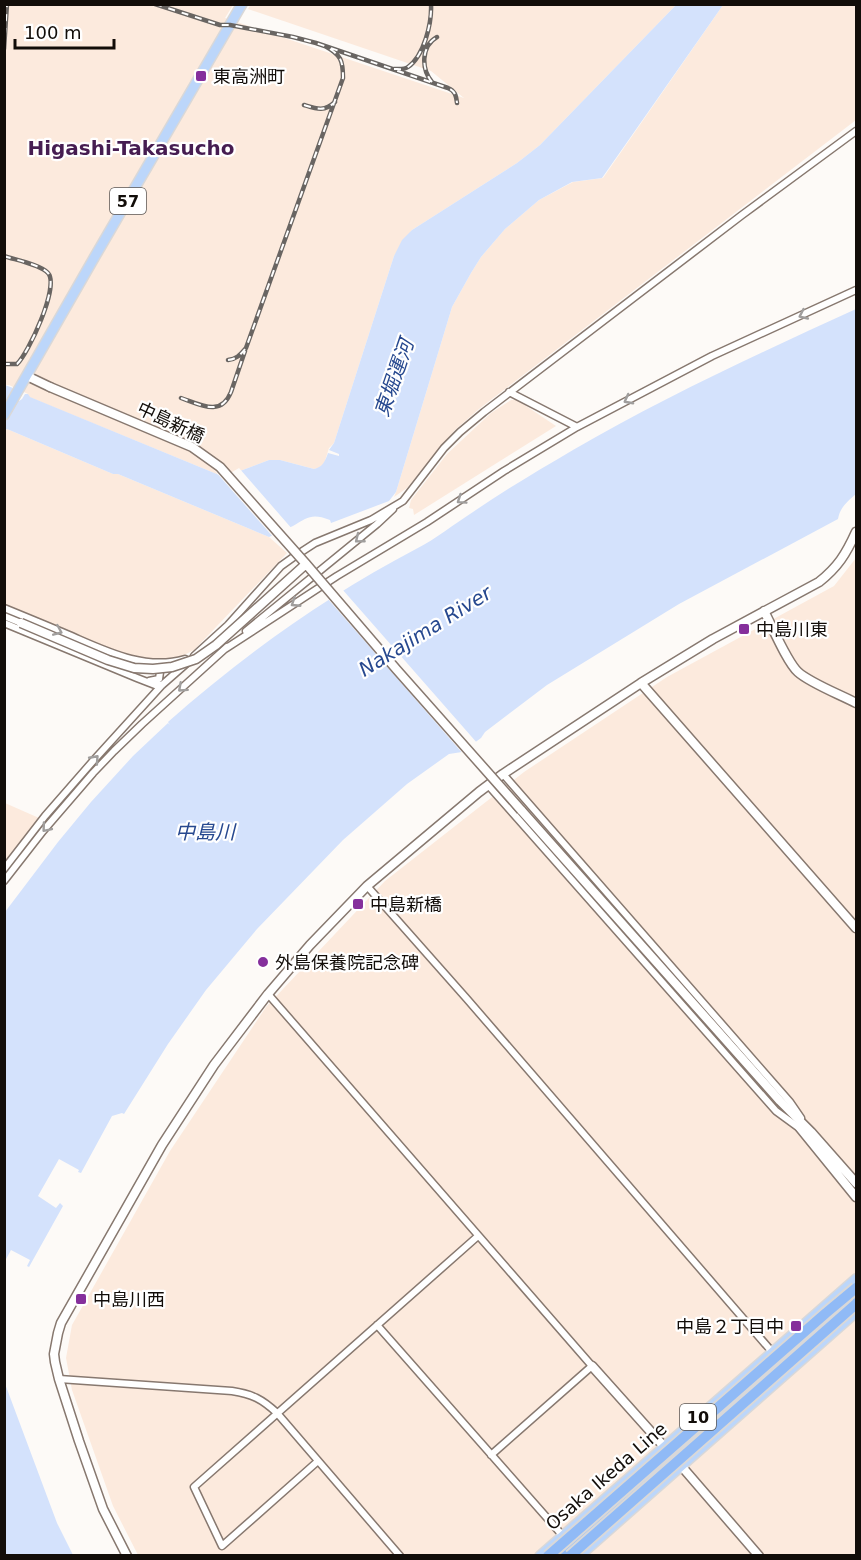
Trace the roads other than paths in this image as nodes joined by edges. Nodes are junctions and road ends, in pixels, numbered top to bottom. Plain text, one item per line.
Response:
1 (242, 4) edge
2 (856, 131) edge
3 (856, 290) edge
4 (27, 376) junction
5 (509, 392) junction
6 (4, 415) edge
7 (577, 427) junction
8 (403, 501) junction
9 (856, 532) edge
10 (306, 564) junction
11 (4, 608) edge
12 (764, 611) junction
13 (4, 616) edge
14 (4, 623) edge
15 (21, 623) joint
16 (225, 649) junction
17 (197, 654) junction
18 (147, 662) junction
19 (137, 678) junction
20 (641, 683) junction
21 (162, 685) junction
22 (856, 703) edge
23 (503, 774) junction
24 (488, 785) junction
25 (4, 869) edge
26 (4, 882) edge
27 (367, 886) junction
28 (856, 928) edge
29 (268, 994) junction
30 (806, 1130) junction
31 (856, 1183) edge
32 (856, 1197) edge
33 (478, 1236) junction
34 (856, 1279) edge
35 (856, 1288) edge
36 (856, 1297) edge
37 (856, 1304) edge
38 (856, 1312) edge
39 (377, 1325) junction
40 (772, 1353) junction
41 (592, 1366) junction
42 (789, 1372) junction
43 (59, 1379) junction
44 (277, 1413) junction
45 (664, 1447) junction
46 (492, 1455) junction
47 (672, 1456) junction
48 (318, 1461) junction
49 (681, 1466) junction
50 (630, 1497) junction
51 (563, 1536) junction
52 (127, 1556) edge
53 (400, 1556) edge
54 (540, 1556) edge
55 (548, 1556) edge
56 (558, 1556) edge
57 (570, 1556) edge
58 (579, 1556) edge
59 (759, 1556) edge

1 - 4 main road, 57
2 - 5 street
3 -> 7 street
4 - 6 main road, 57
4 - 10 street, 中島新橋, bridge
5 - 7 street
5 - 8 street
7 -> 16 street
8 -> 16 street
8 - 17 street
9 - 12 street
10 - 15 street, bridge
10 - 30 street, 中島新橋, bridge
11 -> 18 street
12 - 20 street
12 - 22 street
13 - 15 street
14 - 19 street
16 -> 26 street
17 - 18 street
17 - 21 street
18 - 19 street
19 - 21 street
20 - 23 street
20 - 28 street
25 -> 21 street
23 - 24 street
23 - 30 street
24 - 27 street
24 - 30 street
27 - 29 street
27 - 40 street
29 - 33 street
29 - 43 street
30 - 31 street
30 - 32 street
33 - 39 street
33 - 41 street
34 - 40 main road, Osaka Ikeda Line / 10
35 - 55 highway, bridge
36 - 50 highway, bridge
37 - 50 highway, bridge
38 - 42 main road, 10
39 - 44 street
39 - 46 street
40 - 42 street
40 - 45 main road, Osaka Ikeda Line / 10
41 - 45 street
41 - 46 street
42 - 49 main road, 10
43 - 44 street
43 - 52 street
44 - 48 street
44 - 48 street
45 - 47 street
45 - 51 main road, Osaka Ikeda Line / 10
46 - 51 street
47 - 49 street
47 - 50 highway
48 - 53 street
49 - 58 main road, 10
49 - 59 street
50 - 56 highway
50 - 57 highway, bridge
51 - 54 main road, Osaka Ikeda Line / 10

